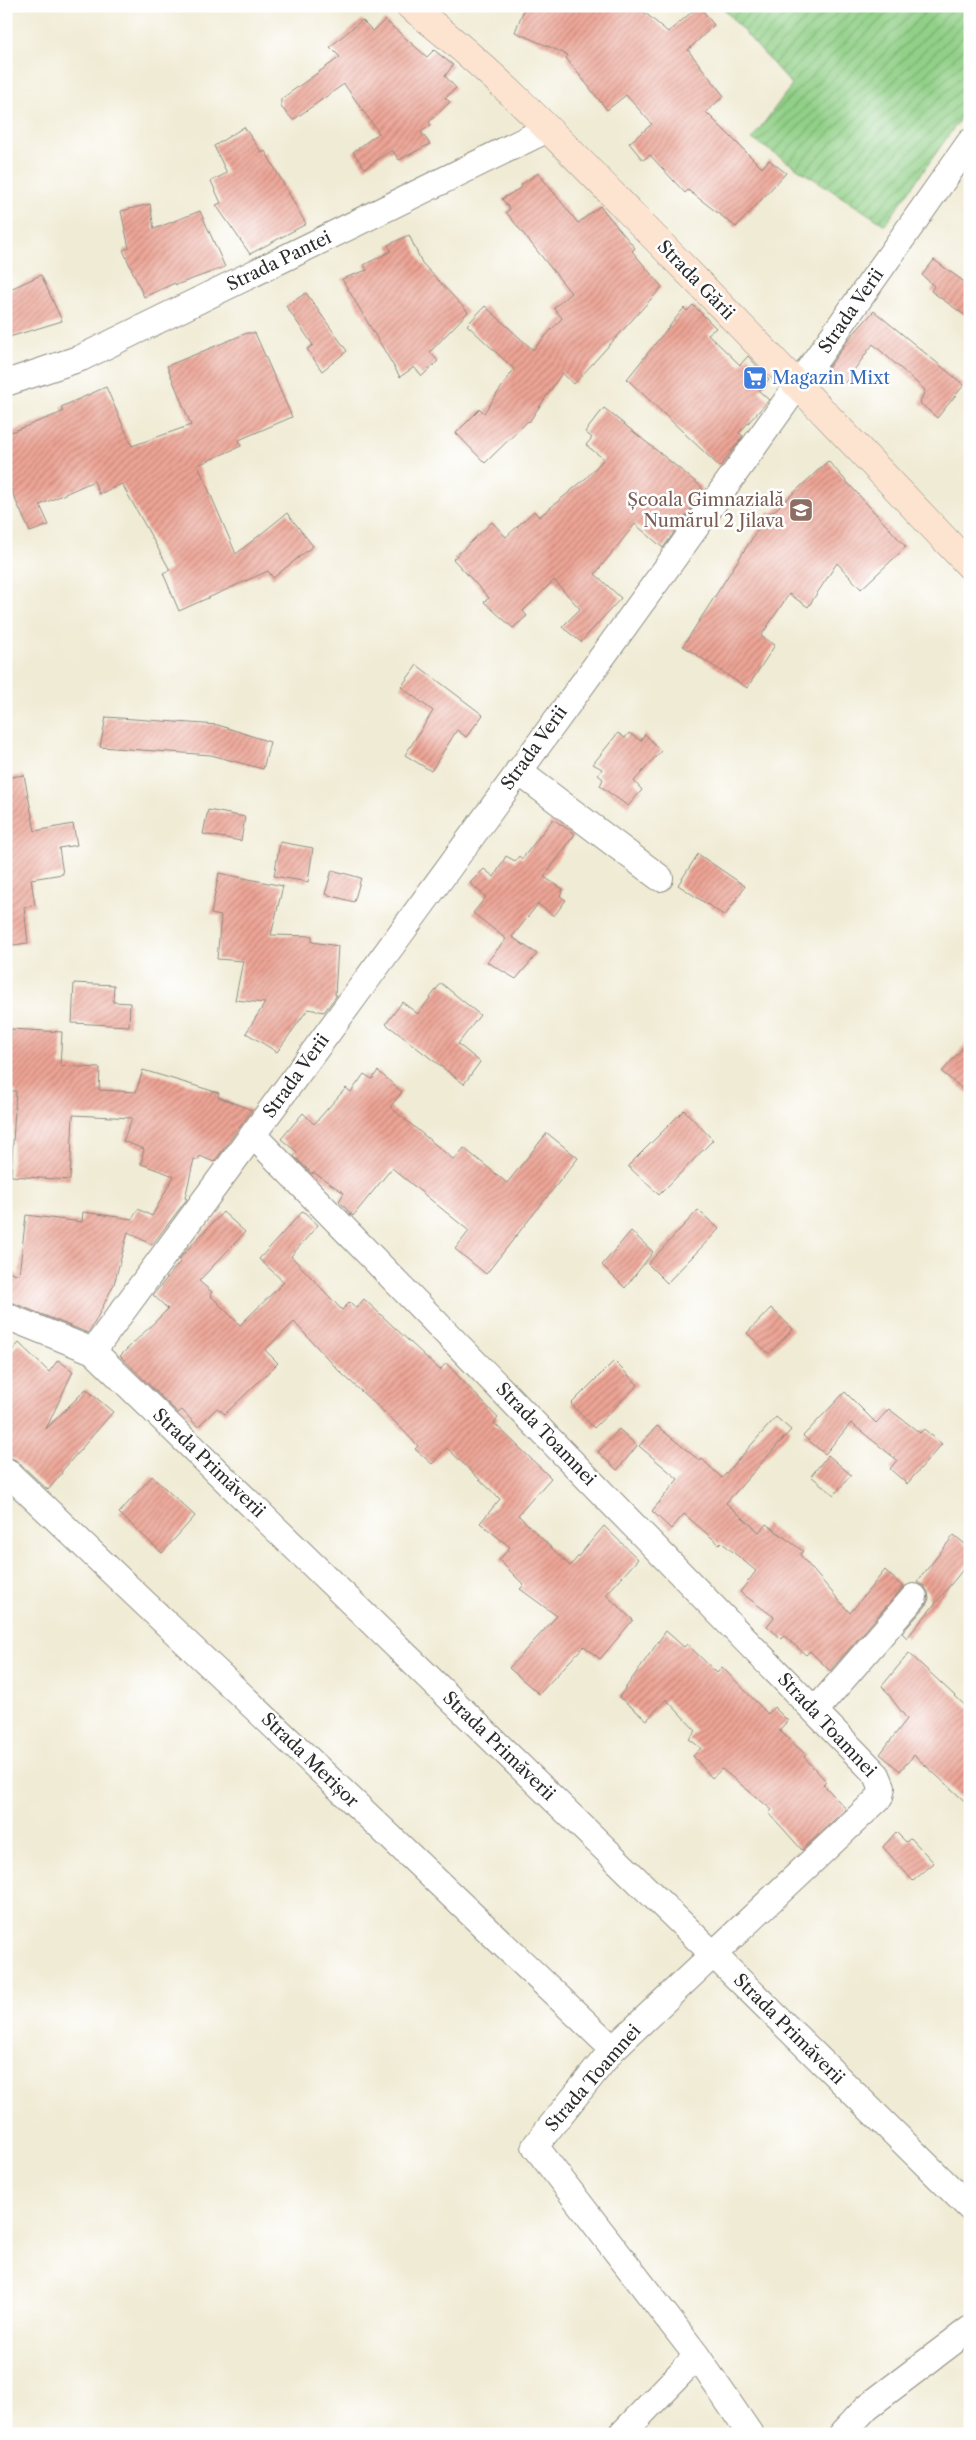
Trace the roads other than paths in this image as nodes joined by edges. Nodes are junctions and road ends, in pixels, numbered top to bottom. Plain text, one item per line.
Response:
1 (410, 6) edge
2 (548, 129) junction
3 (970, 142) edge
4 (6, 382) edge
5 (799, 385) junction
6 (970, 566) edge
7 (518, 770) junction
8 (660, 878) dead end
9 (253, 1135) junction
10 (6, 1316) edge
11 (93, 1351) junction
12 (6, 1471) edge
13 (914, 1597) dead end
14 (815, 1711) junction
15 (713, 1954) junction
16 (613, 2049) junction
17 (970, 2208) edge
18 (970, 2329) edge
19 (697, 2356) junction
20 (622, 2434) edge
21 (750, 2434) edge
22 (842, 2434) edge

1 - 2 main road, Strada Gării
2 - 4 street, Strada Pantei
2 - 5 main road, Strada Gării
3 - 5 street, Strada Verii
5 - 6 main road, Strada Gării
5 - 7 street, Strada Verii
7 - 8 street
7 - 9 street, Strada Verii
9 - 11 street, Strada Verii
9 - 14 street, Strada Toamnei
10 - 11 street, Strada Primăverii
11 - 15 street, Strada Primăverii
12 - 16 street, Strada Merișor
13 - 14 street
14 - 15 street, Strada Toamnei
15 - 16 street, Strada Toamnei
15 - 17 street, Strada Primăverii
16 - 19 street, Strada Toamnei
18 - 22 street
19 - 20 street
19 - 21 street, Strada Toamnei

